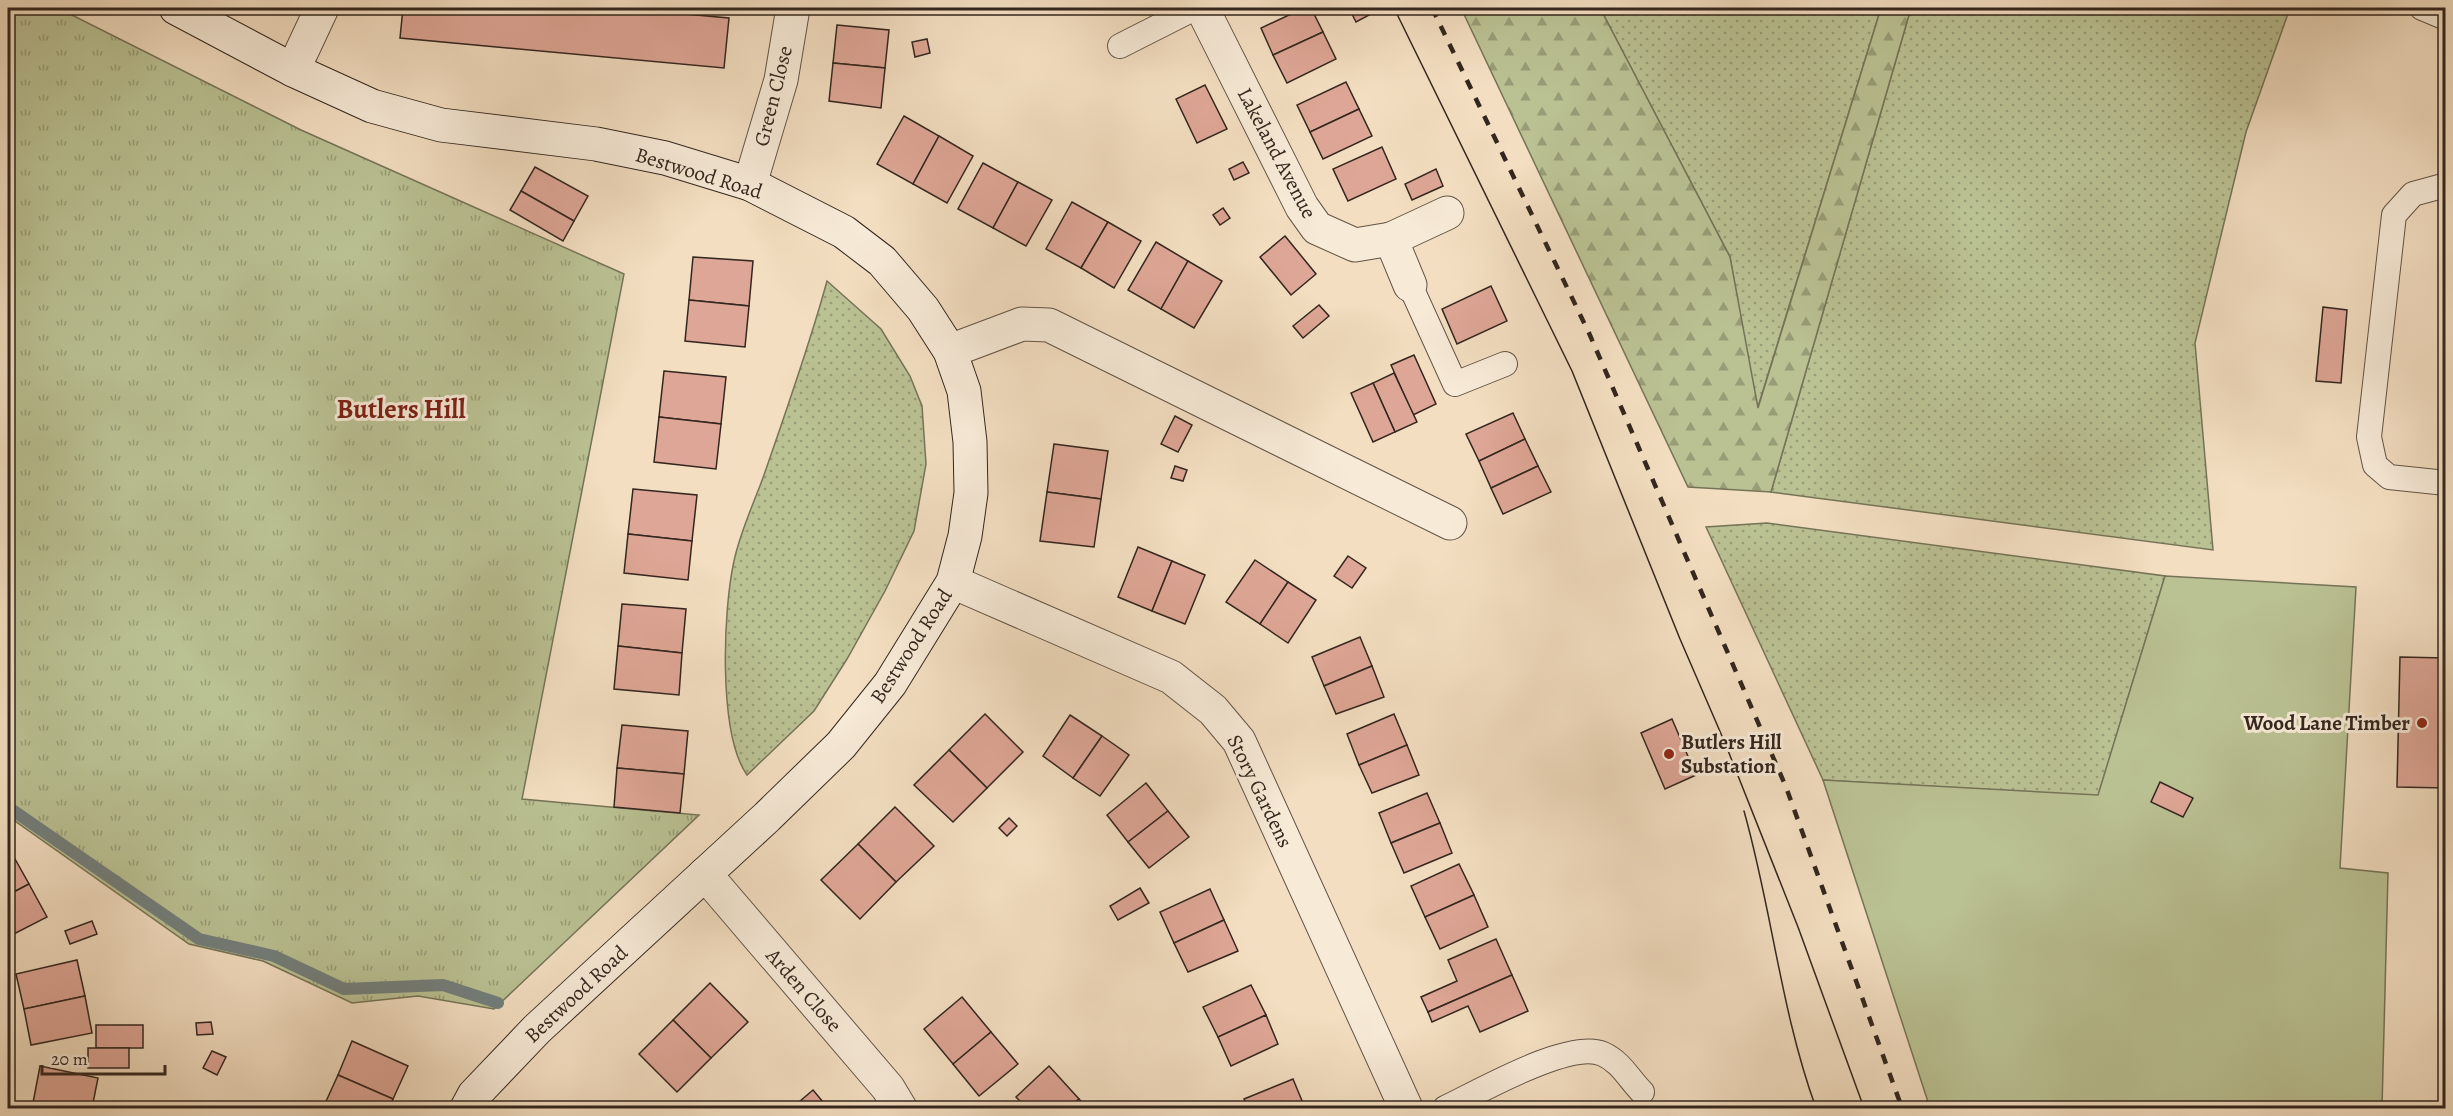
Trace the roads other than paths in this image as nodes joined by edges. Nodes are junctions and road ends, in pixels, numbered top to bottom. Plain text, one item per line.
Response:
1 (176, 8) edge
2 (322, 8) edge
3 (793, 8) edge
4 (1195, 8) edge
5 (1202, 8) edge
6 (2422, 8) edge
7 (2445, 18) edge
8 (1120, 46) dead end
9 (293, 70) junction
10 (750, 184) junction
11 (2445, 185) edge
12 (1447, 213) dead end
13 (1391, 239) junction
14 (1410, 285) joint
15 (950, 351) junction
16 (1505, 364) dead end
17 (2445, 483) edge
18 (1450, 523) dead end
19 (953, 582) junction
20 (705, 874) junction
21 (1642, 1092) dead end
22 (467, 1108) edge
23 (900, 1108) edge
24 (1406, 1108) edge
25 (1445, 1108) edge

1 - 9 street, Bestwood Road
2 - 9 street
3 - 10 street, Green Close
4 - 8 lane
5 - 13 street, Lakeland Avenue
6 - 7 lane
9 - 10 street, Bestwood Road
10 - 15 street, Bestwood Road
11 - 17 lane
12 - 13 street, Lakeland Avenue
13 - 14 street
14 - 16 lane
15 - 18 street
15 - 19 street, Bestwood Road
19 - 20 street, Bestwood Road
19 - 24 street, Story Gardens
20 - 22 street, Bestwood Road
20 - 23 street, Arden Close
21 - 25 lane

